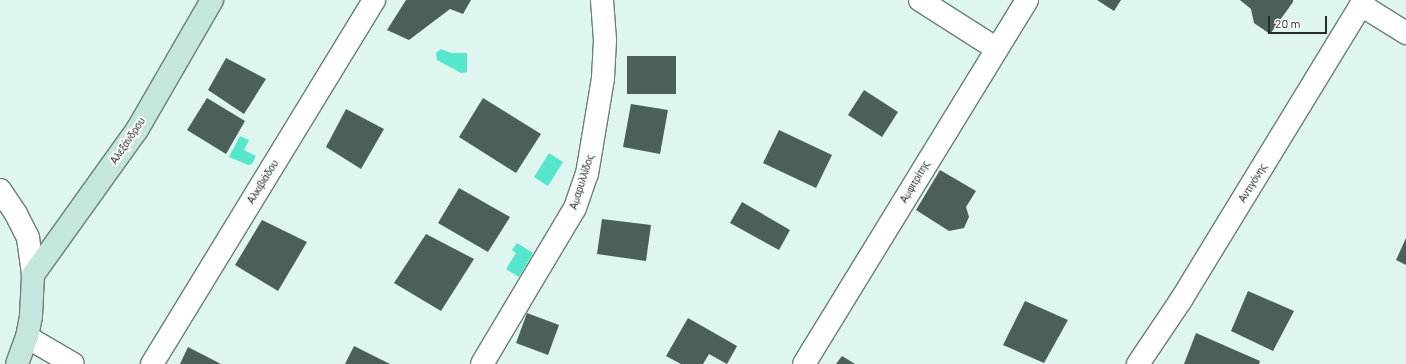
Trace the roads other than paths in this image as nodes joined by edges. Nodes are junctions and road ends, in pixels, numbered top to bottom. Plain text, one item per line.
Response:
1 (212, 0) edge
2 (374, 0) edge
3 (602, 0) edge
4 (920, 0) edge
5 (1027, 0) edge
6 (1363, 3) edge
7 (1406, 33) edge
8 (997, 49) junction
9 (0, 190) edge
10 (33, 275) junction
11 (27, 337) junction
12 (17, 364) edge
13 (73, 364) edge
14 (152, 364) edge
15 (482, 364) edge
16 (804, 364) edge
17 (1138, 364) edge

1 - 10 street, Αλεξάνδρου
2 - 14 street, Αλκιβιάδου
3 - 15 street, Αμαρυλλίδος
4 - 8 street
5 - 8 street, Αμφιτρίτης
6 - 7 street
6 - 17 street, Αντιγόνης
8 - 16 street, Αμφιτρίτης
9 - 10 street
10 - 11 street
11 - 12 street
11 - 13 street

